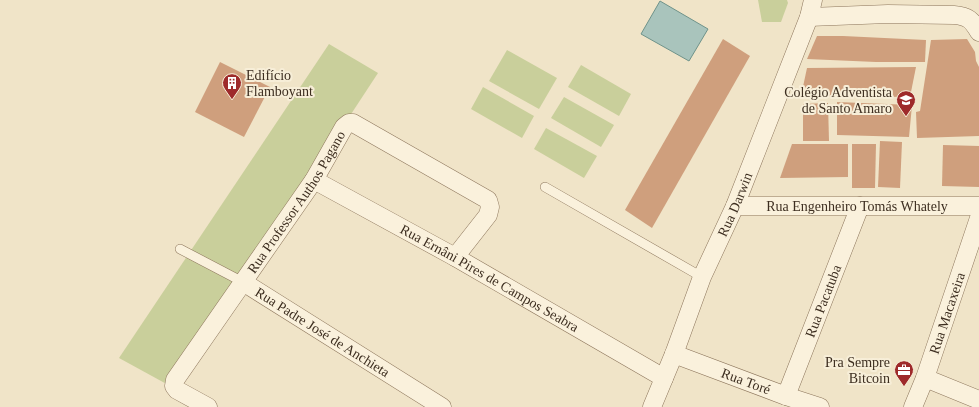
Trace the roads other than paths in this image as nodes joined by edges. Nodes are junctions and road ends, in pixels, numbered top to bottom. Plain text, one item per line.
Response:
1 (811, 8) edge
2 (979, 32) edge
3 (314, 180) junction
4 (545, 188) dead end
5 (735, 206) junction
6 (860, 206) junction
7 (979, 206) edge
8 (979, 218) edge
9 (180, 249) dead end
10 (455, 257) junction
11 (702, 277) junction
12 (243, 282) junction
13 (674, 354) junction
14 (664, 378) junction
15 (925, 378) junction
16 (786, 396) junction
17 (979, 400) edge
18 (208, 407) edge
19 (442, 407) edge
20 (652, 407) edge
21 (820, 407) edge
22 (913, 407) edge

1 - 2 street
1 - 5 street, Rua Darwin
3 - 10 street, Rua Ernâni Pires de Campos Seabra
3 - 10 street, Rua Professor Authos Pagano
3 - 12 street, Rua Professor Authos Pagano
4 - 11 lane
5 - 6 street, Rua Engenheiro Tomás Whately
5 - 11 street, Rua Darwin
6 - 7 street, Rua Engenheiro Tomás Whately
6 - 16 street, Rua Pacatuba
8 - 15 street, Rua Macaxeira
9 - 12 lane, Rua Padre José de Anchieta
10 - 14 street, Rua Ernâni Pires de Campos Seabra
11 - 13 street, Rua Darwin
12 - 18 street, Rua Professor Authos Pagano
12 - 19 street, Rua Padre José de Anchieta
13 - 14 street, Rua Darwin
13 - 16 street, Rua Toré
14 - 20 street, Rua Darwin
15 - 17 street
15 - 22 street, Rua Macaxeira
16 - 21 street, Rua Toré

